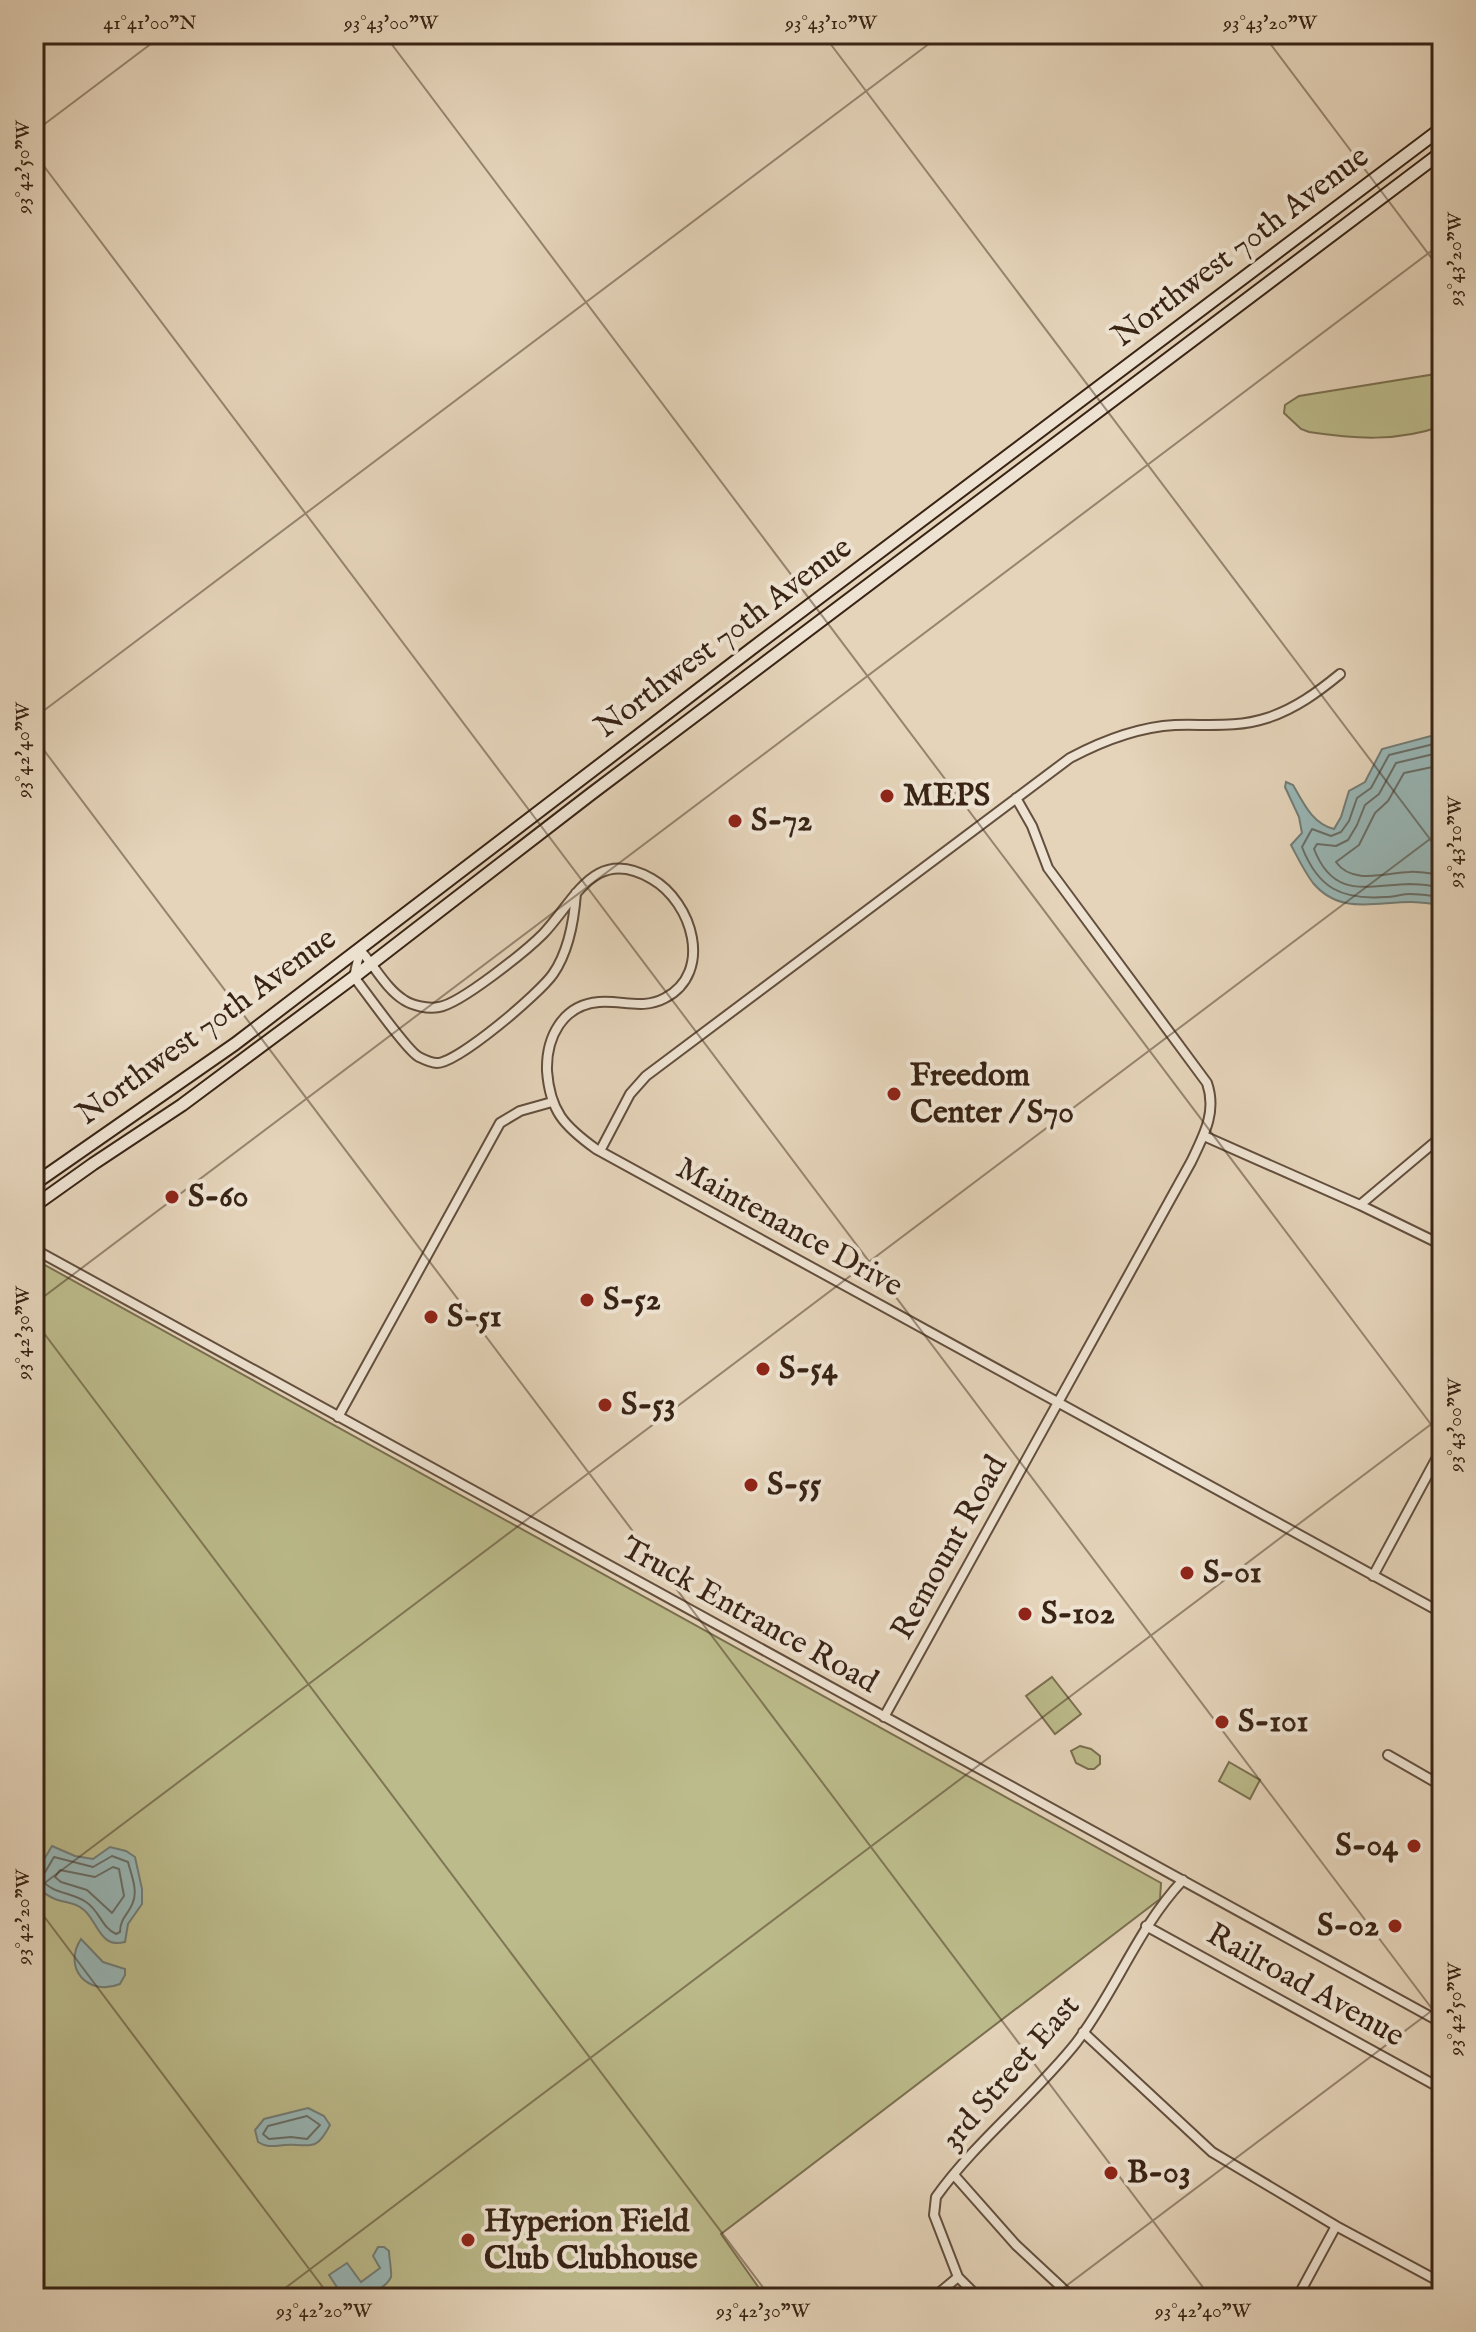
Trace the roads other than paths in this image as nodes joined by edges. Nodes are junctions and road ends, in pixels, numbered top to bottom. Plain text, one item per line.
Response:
1 (1442, 128) edge
2 (1442, 152) edge
3 (1340, 674) dead end
4 (1016, 798) junction
5 (576, 892) junction
6 (360, 950) junction
7 (371, 963) junction
8 (354, 977) junction
9 (552, 1102) junction
10 (1204, 1136) junction
11 (1442, 1136) edge
12 (600, 1151) junction
13 (34, 1184) edge
14 (1360, 1205) junction
15 (34, 1206) edge
16 (1442, 1245) edge
17 (34, 1249) edge
18 (1058, 1402) junction
19 (338, 1417) junction
20 (1442, 1448) edge
21 (1373, 1576) junction
22 (1442, 1613) edge
23 (884, 1717) junction
24 (1388, 1755) dead end
25 (1442, 1786) edge
26 (1183, 1880) junction
27 (1146, 1926) junction
28 (1442, 2023) edge
29 (1083, 2032) junction
30 (1442, 2089) edge
31 (954, 2175) junction
32 (1336, 2226) junction
33 (958, 2277) junction
34 (1442, 2283) edge
35 (933, 2298) edge
36 (979, 2298) edge
37 (1073, 2298) edge
38 (1297, 2298) edge

1 - 6 main road, Northwest 70th Avenue
2 - 7 main road, Northwest 70th Avenue
3 - 4 street
4 - 10 street, Remount Road
4 - 12 street
5 - 7 street
5 - 8 street
5 - 9 street, Maintenance Drive
6 - 7 street
6 - 8 street
6 - 13 main road, Northwest 70th Avenue
7 - 8 main road, Northwest 70th Avenue
8 - 15 main road, Northwest 70th Avenue
9 - 12 street, Maintenance Drive
9 - 19 street
10 - 14 street
10 - 18 street, Remount Road
11 - 14 street
12 - 18 street, Maintenance Drive
14 - 16 street
17 - 19 street, Truck Entrance Road
18 - 21 street, Maintenance Drive
18 - 23 street, Remount Road
19 - 23 street, Truck Entrance Road
20 - 21 street
21 - 22 street, Maintenance Drive
23 - 26 street, Truck Entrance Road
24 - 25 street
26 - 27 street, 3rd Street East
26 - 28 street, Truck Entrance Road
27 - 29 street, 3rd Street East
27 - 30 street, Railroad Avenue
29 - 31 street, 3rd Street East
29 - 32 street
31 - 33 street, 3rd Street East
31 - 37 street
32 - 34 street
32 - 38 street
33 - 35 street
33 - 36 street

